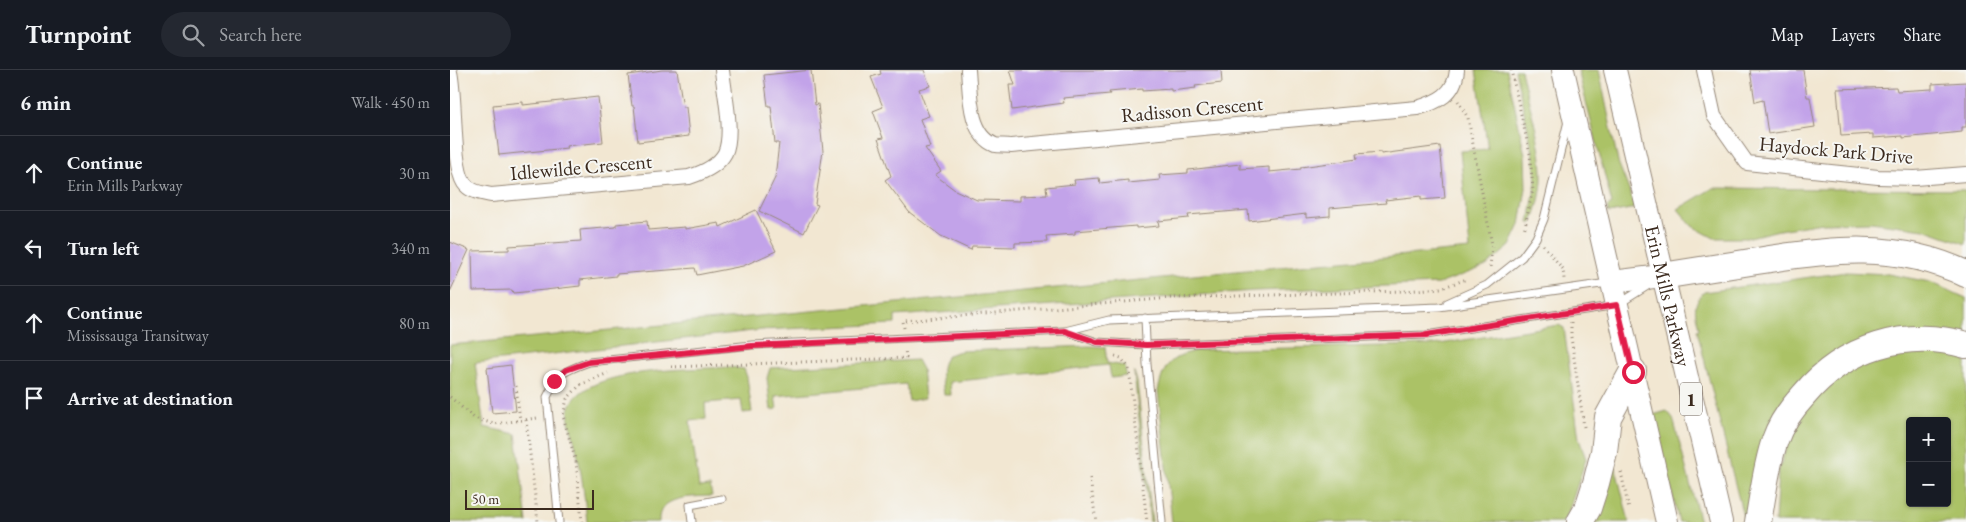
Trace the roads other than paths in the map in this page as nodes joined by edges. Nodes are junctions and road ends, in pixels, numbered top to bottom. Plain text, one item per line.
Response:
1 (722, 70) edge
2 (968, 70) edge
3 (1457, 70) edge
4 (1563, 70) edge
5 (1615, 70) edge
6 (1704, 70) edge
7 (450, 72) edge
8 (1571, 106) junction
9 (1966, 174) edge
10 (1966, 274) edge
11 (1662, 276) junction
12 (1612, 282) junction
13 (1617, 305) junction
14 (1439, 307) junction
15 (1145, 318) junction
16 (1065, 331) junction
17 (1146, 345) junction
18 (1966, 345) edge
19 (1633, 372) junction
20 (722, 499) dead end
21 (559, 522) edge
22 (692, 522) edge
23 (1162, 522) edge
24 (1580, 522) edge
25 (1667, 522) edge
26 (1721, 522) edge
27 (1758, 522) edge

1 - 7 street, Idlewilde Crescent
2 - 3 street, Radisson Crescent
4 - 8 main road
5 - 11 main road, Erin Mills Parkway / 1
6 - 9 street, Haydock Park Drive
8 - 12 main road
8 - 14 lane
10 - 11 highway
11 - 12 main road
11 - 13 lane
11 - 26 main road, Erin Mills Parkway / 1
12 - 13 main road
12 - 14 lane
13 - 17 lane
13 - 19 main road
14 - 15 lane
15 - 16 lane
15 - 17 lane
16 - 17 lane
16 - 21 lane
17 - 23 lane
18 - 27 highway
19 - 24 highway
19 - 25 main road
20 - 22 lane

